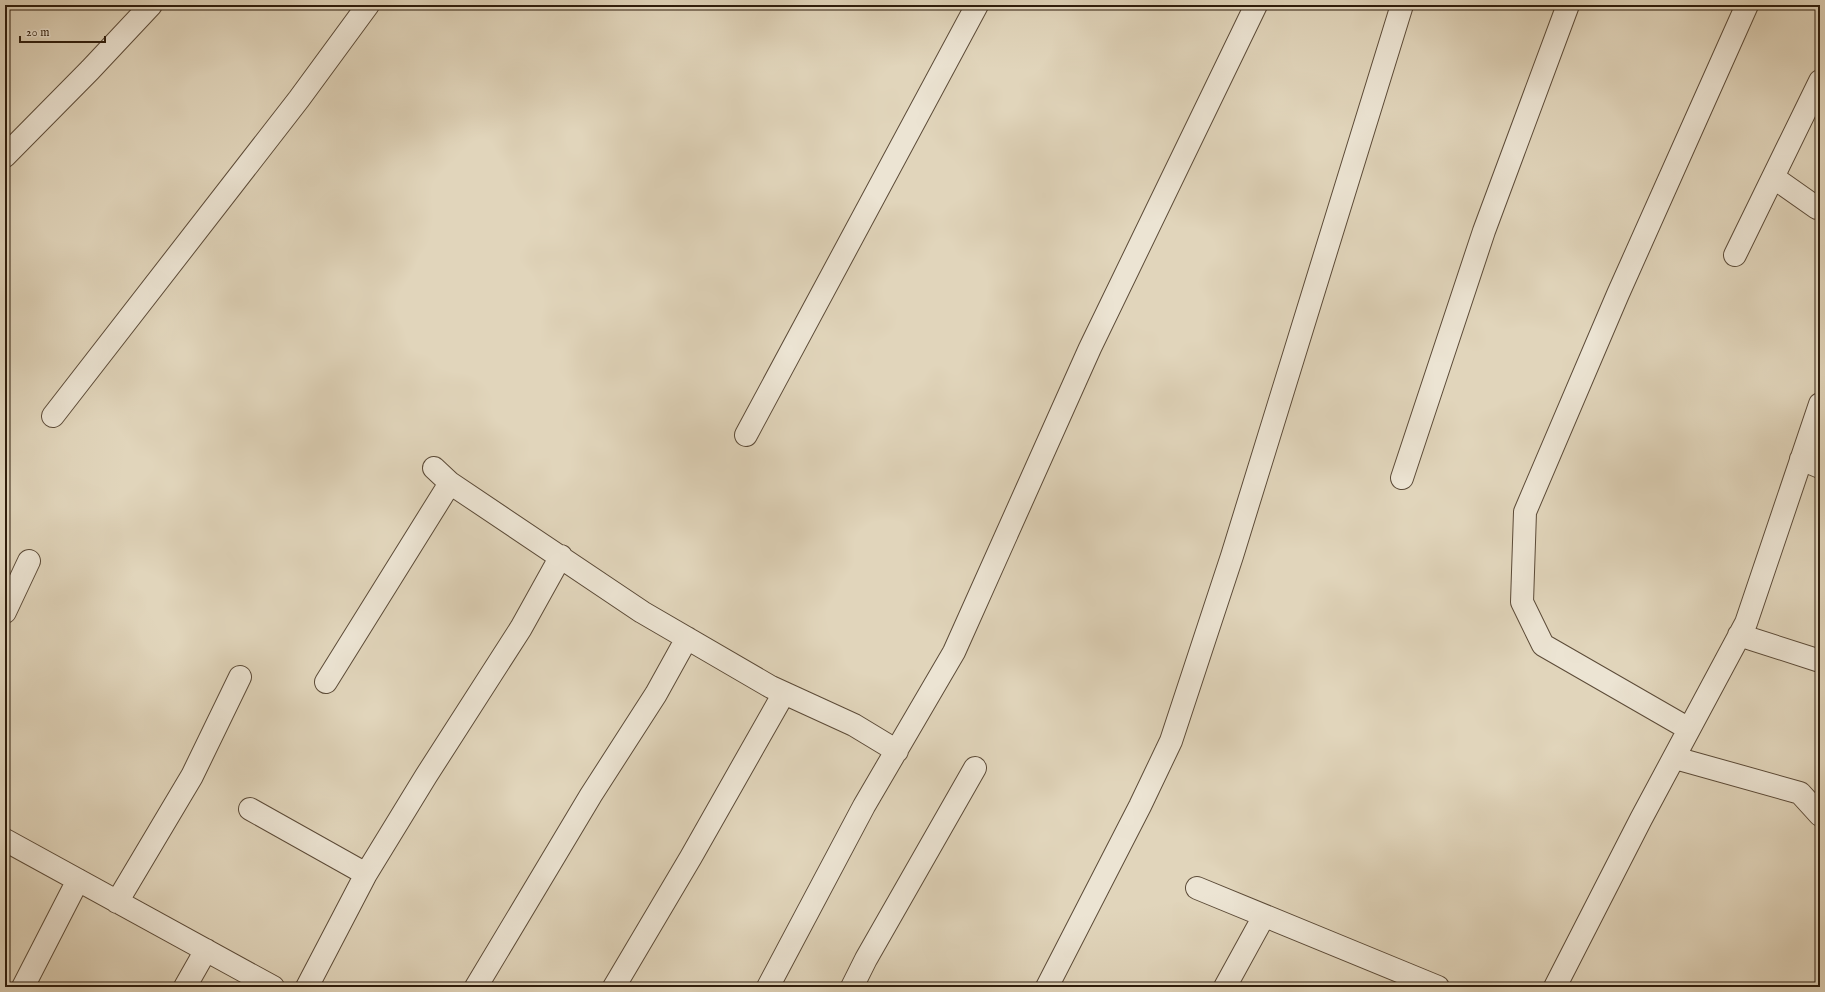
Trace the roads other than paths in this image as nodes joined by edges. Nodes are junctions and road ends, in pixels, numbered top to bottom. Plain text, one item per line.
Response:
1 (151, 5) edge
2 (368, 5) edge
3 (977, 5) edge
4 (1256, 5) edge
5 (1402, 5) edge
6 (1568, 5) edge
7 (1747, 5) edge
8 (1820, 81) edge
9 (5, 156) edge
10 (1773, 177) junction
11 (1820, 208) edge
12 (1736, 255) dead end
13 (1820, 404) edge
14 (53, 416) dead end
15 (746, 436) dead end
16 (1810, 463) edge
17 (434, 468) dead end
18 (1402, 478) dead end
19 (450, 483) junction
20 (561, 556) junction
21 (29, 561) dead end
22 (5, 612) edge
23 (1739, 635) junction
24 (687, 638) junction
25 (1820, 661) edge
26 (240, 677) dead end
27 (326, 682) dead end
28 (784, 693) junction
29 (1689, 730) junction
30 (897, 751) junction
31 (1674, 758) junction
32 (975, 768) dead end
33 (250, 809) dead end
34 (1820, 815) edge
35 (5, 840) edge
36 (366, 874) junction
37 (78, 880) junction
38 (1197, 888) dead end
39 (117, 902) junction
40 (1264, 916) junction
41 (206, 950) junction
42 (1562, 985) edge
43 (23, 987) edge
44 (185, 987) edge
45 (273, 987) edge
46 (307, 987) edge
47 (476, 987) edge
48 (614, 987) edge
49 (768, 987) edge
50 (852, 987) edge
51 (1047, 987) edge
52 (1225, 987) edge
53 (1438, 987) edge

1 - 9 street
2 - 14 street
3 - 15 street
4 - 30 street
5 - 51 street
6 - 18 street
7 - 29 street
8 - 10 street
10 - 11 street
10 - 12 street
13 - 16 street
16 - 23 street
17 - 19 street
19 - 20 street
19 - 27 street
20 - 24 street
20 - 36 street
21 - 22 street
23 - 25 street
23 - 29 street
24 - 28 street
24 - 47 street
26 - 39 street
28 - 30 street
28 - 48 street
29 - 31 street
30 - 49 street
31 - 34 street
31 - 42 street
32 - 50 street
33 - 36 street
35 - 37 street
36 - 46 street
37 - 39 street
37 - 43 street
38 - 40 street
39 - 41 street
40 - 52 street
40 - 53 street
41 - 44 street
41 - 45 street

